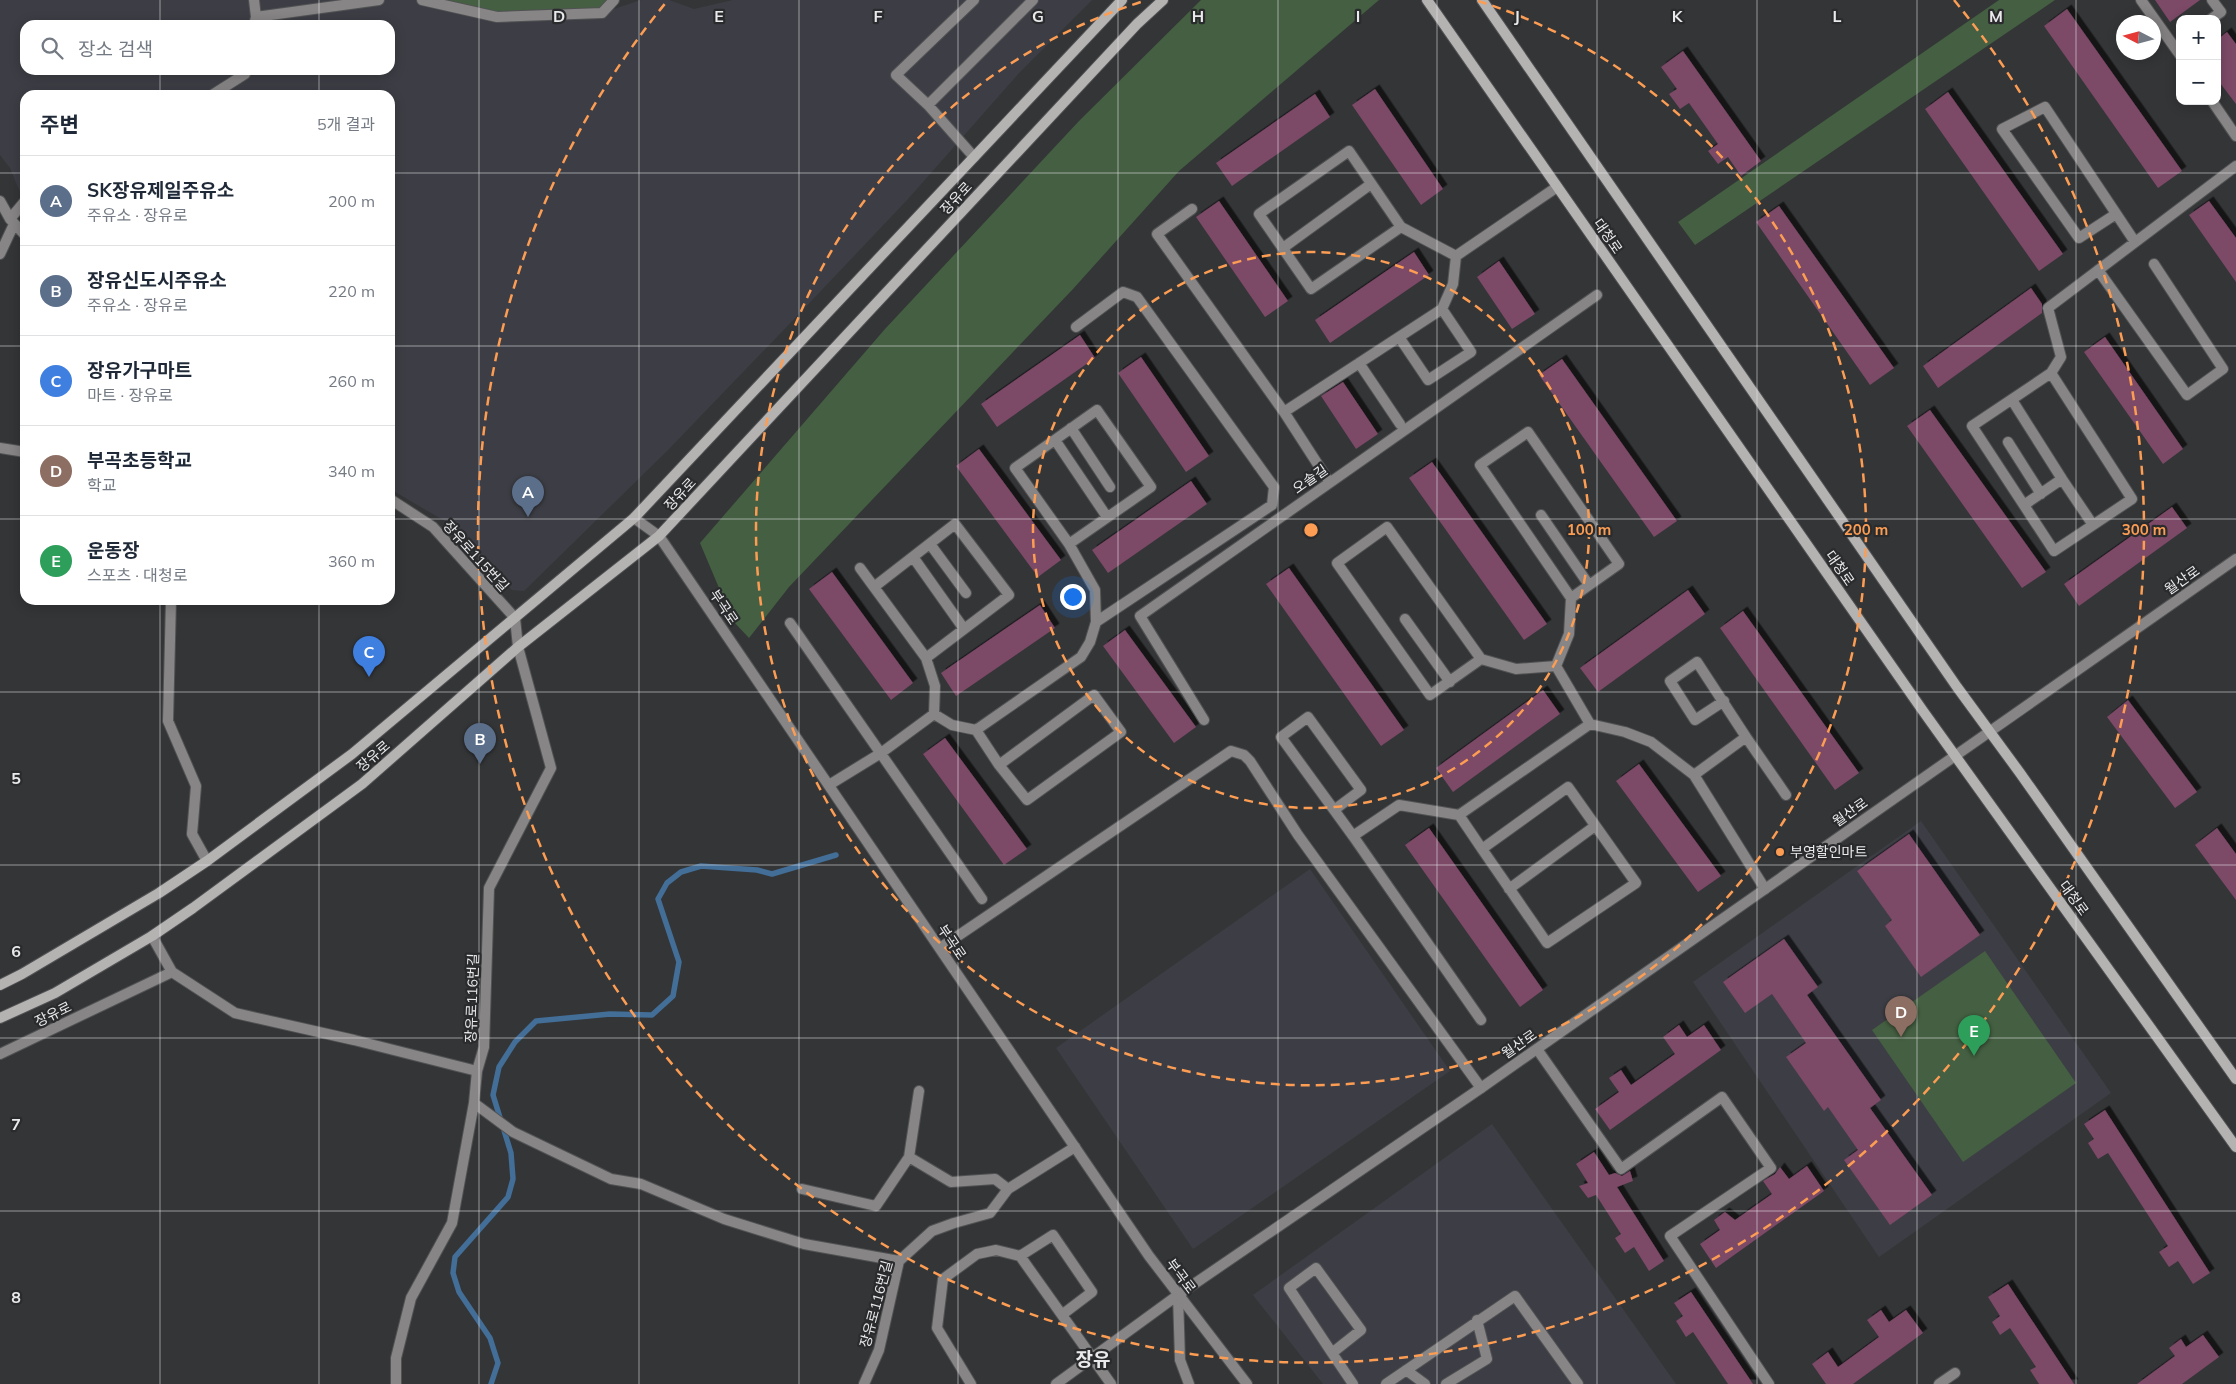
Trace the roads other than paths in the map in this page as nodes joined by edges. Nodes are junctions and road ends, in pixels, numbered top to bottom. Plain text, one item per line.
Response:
1 (254, 0) edge
2 (378, 0) edge
3 (422, 0) edge
4 (614, 0) edge
5 (974, 0) edge
6 (1033, 0) edge
7 (1122, 0) edge
8 (1163, 0) edge
9 (1427, 0) edge
10 (1482, 0) edge
11 (2141, 0) edge
12 (2212, 0) edge
13 (2216, 15) edge
14 (255, 20) edge
15 (261, 20) edge
16 (2176, 42) edge
17 (243, 75) edge
18 (220, 90) edge
19 (928, 105) junction
20 (2215, 105) edge
21 (2236, 136) edge
22 (974, 157) junction
23 (2236, 166) edge
24 (1371, 184) junction
25 (1557, 187) junction
26 (0, 201) edge
27 (20, 209) edge
28 (1192, 209) dead end
29 (2116, 214) junction
30 (12, 221) junction
31 (1401, 227) junction
32 (20, 230) edge
33 (2135, 242) junction
34 (1283, 248) junction
35 (0, 254) edge
36 (1456, 256) junction
37 (2154, 264) dead end
38 (2098, 270) junction
39 (1597, 295) dead end
40 (1442, 308) junction
41 (1076, 327) dead end
42 (1399, 337) junction
43 (1359, 363) junction
44 (2051, 373) junction
45 (2012, 400) junction
46 (1284, 412) junction
47 (1400, 424) dead end
48 (1071, 428) junction
49 (1055, 440) junction
50 (2008, 442) dead end
51 (0, 448) edge
52 (20, 451) edge
53 (1326, 477) dead end
54 (2062, 479) junction
55 (1110, 487) dead end
56 (2041, 494) junction
57 (395, 502) edge
58 (2024, 505) junction
59 (1541, 516) dead end
60 (1107, 517) junction
61 (634, 518) junction
62 (2093, 525) junction
63 (660, 536) junction
64 (930, 544) junction
65 (1069, 544) junction
66 (912, 557) junction
67 (2236, 560) edge
68 (860, 568) dead end
69 (1589, 585) junction
70 (874, 587) junction
71 (966, 593) dead end
72 (1571, 598) junction
73 (170, 605) edge
74 (514, 618) junction
75 (1405, 619) dead end
76 (1096, 622) junction
77 (790, 623) dead end
78 (964, 629) junction
79 (518, 647) junction
80 (926, 658) junction
81 (1481, 659) junction
82 (1556, 666) junction
83 (1450, 682) junction
84 (1724, 701) junction
85 (934, 714) junction
86 (1204, 720) dead end
87 (1590, 724) junction
88 (976, 730) junction
89 (1988, 732) junction
90 (1746, 736) junction
91 (881, 753) junction
92 (1955, 756) junction
93 (999, 765) junction
94 (1694, 774) junction
95 (829, 785) junction
96 (1786, 795) dead end
97 (1334, 810) junction
98 (1459, 815) junction
99 (1595, 826) junction
100 (1353, 836) junction
101 (1482, 849) junction
102 (207, 861) junction
103 (1509, 889) junction
104 (1766, 889) junction
105 (982, 898) dead end
106 (152, 936) junction
107 (940, 948) junction
108 (172, 972) junction
109 (0, 985) edge
110 (0, 1018) edge
111 (1480, 1020) dead end
112 (1537, 1049) junction
113 (0, 1054) edge
114 (477, 1072) junction
115 (2236, 1079) edge
116 (1481, 1088) junction
117 (919, 1090) dead end
118 (474, 1103) junction
119 (1075, 1147) junction
120 (2236, 1147) edge
121 (909, 1157) junction
122 (1008, 1189) junction
123 (802, 1190) dead end
124 (1020, 1256) junction
125 (899, 1261) junction
126 (1178, 1296) junction
127 (1062, 1314) junction
128 (1477, 1320) junction
129 (1332, 1353) junction
130 (1094, 1357) junction
131 (1406, 1370) junction
132 (1955, 1373) dead end
133 (396, 1384) edge
134 (864, 1384) edge
135 (971, 1384) edge
136 (1056, 1384) edge
137 (1111, 1384) edge
138 (1189, 1384) edge
139 (1247, 1384) edge
140 (1353, 1384) edge
141 (1386, 1384) edge
142 (1425, 1384) edge
143 (1446, 1384) edge
144 (1578, 1384) edge
145 (1769, 1384) edge
146 (1939, 1384) edge

1 - 14 street
2 - 15 street
3 - 4 street
5 - 19 street
6 - 19 street
7 - 22 main road, 장유로
8 - 63 main road, 장유로
9 - 25 main road, 대청로
10 - 89 main road, 대청로
11 - 16 street
12 - 13 street
17 - 18 street
19 - 22 street
20 - 21 street
22 - 61 main road, 장유로
23 - 33 street
24 - 31 street
24 - 34 street
24 - 34 street
25 - 36 street
25 - 92 main road, 대청로
26 - 30 street
27 - 30 street
28 - 46 street
29 - 29 street
29 - 33 street
30 - 32 street
30 - 35 street
31 - 34 street
31 - 36 street
33 - 38 street
36 - 40 street
37 - 38 street
38 - 44 street
39 - 86 street, 오솔길
40 - 42 street
40 - 42 street
41 - 76 street
42 - 43 street
43 - 46 street
43 - 47 street
44 - 45 street
44 - 62 street
45 - 54 street
45 - 58 street
46 - 53 street
48 - 49 street
48 - 55 street
48 - 60 street
49 - 60 street
49 - 65 street
50 - 56 street
51 - 52 street
54 - 56 street
54 - 62 street
56 - 58 street
57 - 74 street, 장유로115번길
58 - 62 street
59 - 69 street
60 - 65 street
61 - 63 street, 부곡로
61 - 74 main road, 장유로
63 - 79 main road, 장유로
63 - 95 street, 부곡로
64 - 66 street
64 - 71 street
64 - 78 street
65 - 76 street
66 - 70 street
66 - 78 street
67 - 89 street, 월산로
68 - 70 street
69 - 72 street
69 - 72 street
70 - 80 street
72 - 82 street
73 - 102 street
74 - 79 street
74 - 102 main road, 장유로
75 - 83 street
76 - 88 street
77 - 91 street
78 - 80 street
79 - 106 main road, 장유로
79 - 114 street, 장유로116번길
80 - 85 street
81 - 82 street
81 - 83 street
81 - 83 street
82 - 87 street
84 - 84 street
84 - 90 street
85 - 88 street
85 - 91 street
87 - 94 street
87 - 98 street
88 - 93 street
89 - 92 street, 월산로
89 - 115 main road, 대청로
90 - 94 street
90 - 96 street
91 - 95 street
91 - 105 street
92 - 104 street, 월산로
92 - 120 main road, 대청로
93 - 93 street
94 - 104 street
95 - 107 street, 부곡로
97 - 97 street
97 - 100 street
98 - 100 street
98 - 101 street
99 - 101 street
99 - 103 street
99 - 103 street
100 - 111 street
101 - 103 street
102 - 109 main road, 장유로
104 - 112 street, 월산로
106 - 108 street
106 - 110 main road, 장유로
107 - 116 street
107 - 119 street, 부곡로
108 - 113 street, 장유로
108 - 114 street
112 - 116 street, 월산로
112 - 145 street
114 - 118 street, 장유로116번길
116 - 126 street, 월산로
117 - 121 street
118 - 125 street
118 - 133 street, 장유로116번길
119 - 122 street, 장유로116번길
119 - 126 street, 부곡로
121 - 122 street
121 - 123 street
122 - 125 street, 장유로116번길
124 - 127 street
124 - 127 street
124 - 135 street
125 - 134 street, 장유로116번길
126 - 130 street, 월산로
126 - 138 street
126 - 139 street, 부곡로
127 - 130 street
128 - 131 street
128 - 143 street
128 - 144 street
129 - 129 street
129 - 140 street
130 - 136 street, 월산로
130 - 137 street
131 - 141 street
131 - 142 street
132 - 146 street

